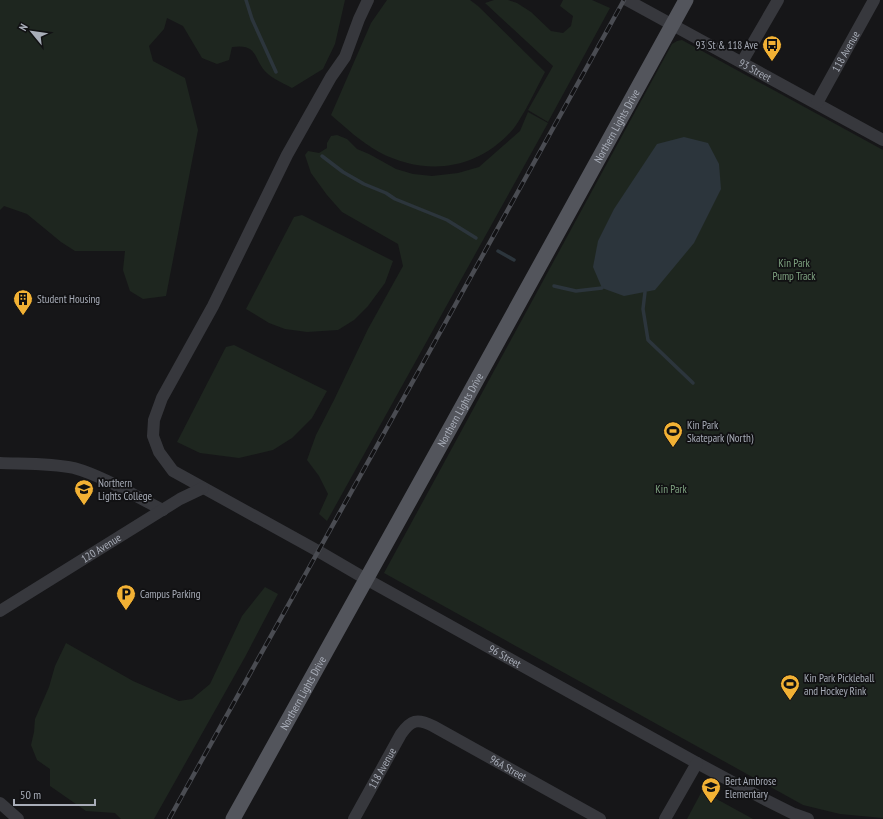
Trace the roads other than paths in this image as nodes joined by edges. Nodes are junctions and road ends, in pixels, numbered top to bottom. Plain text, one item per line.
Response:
1 (368, 0) edge
2 (627, 0) edge
3 (686, 0) edge
4 (778, 0) edge
5 (874, 0) edge
6 (672, 24) junction
7 (742, 62) junction
8 (817, 103) junction
9 (883, 140) edge
10 (0, 463) edge
11 (204, 488) junction
12 (163, 510) junction
13 (366, 579) junction
14 (0, 611) edge
15 (415, 721) joint
16 (697, 763) junction
17 (0, 803) edge
18 (18, 819) edge
19 (233, 819) edge
20 (354, 819) edge
21 (600, 819) edge
22 (665, 819) edge
23 (808, 819) edge

1 - 11 street, 96 Street
2 - 6 street, 93 Street
3 - 6 main road, Northern Lights Drive
4 - 7 street
5 - 8 street, 118 Avenue
6 - 7 street, 93 Street
6 - 13 main road, Northern Lights Drive
7 - 8 street, 93 Street
8 - 9 street, 93 Street
10 - 12 street
11 - 12 street, 120 Avenue
11 - 13 street, 96 Street
12 - 14 street, 120 Avenue
13 - 16 street, 96 Street
13 - 19 main road, Northern Lights Drive
15 - 20 street, 118 Avenue
15 - 21 street, 96A Street
16 - 22 street
16 - 23 street, 96 Street
17 - 18 street

